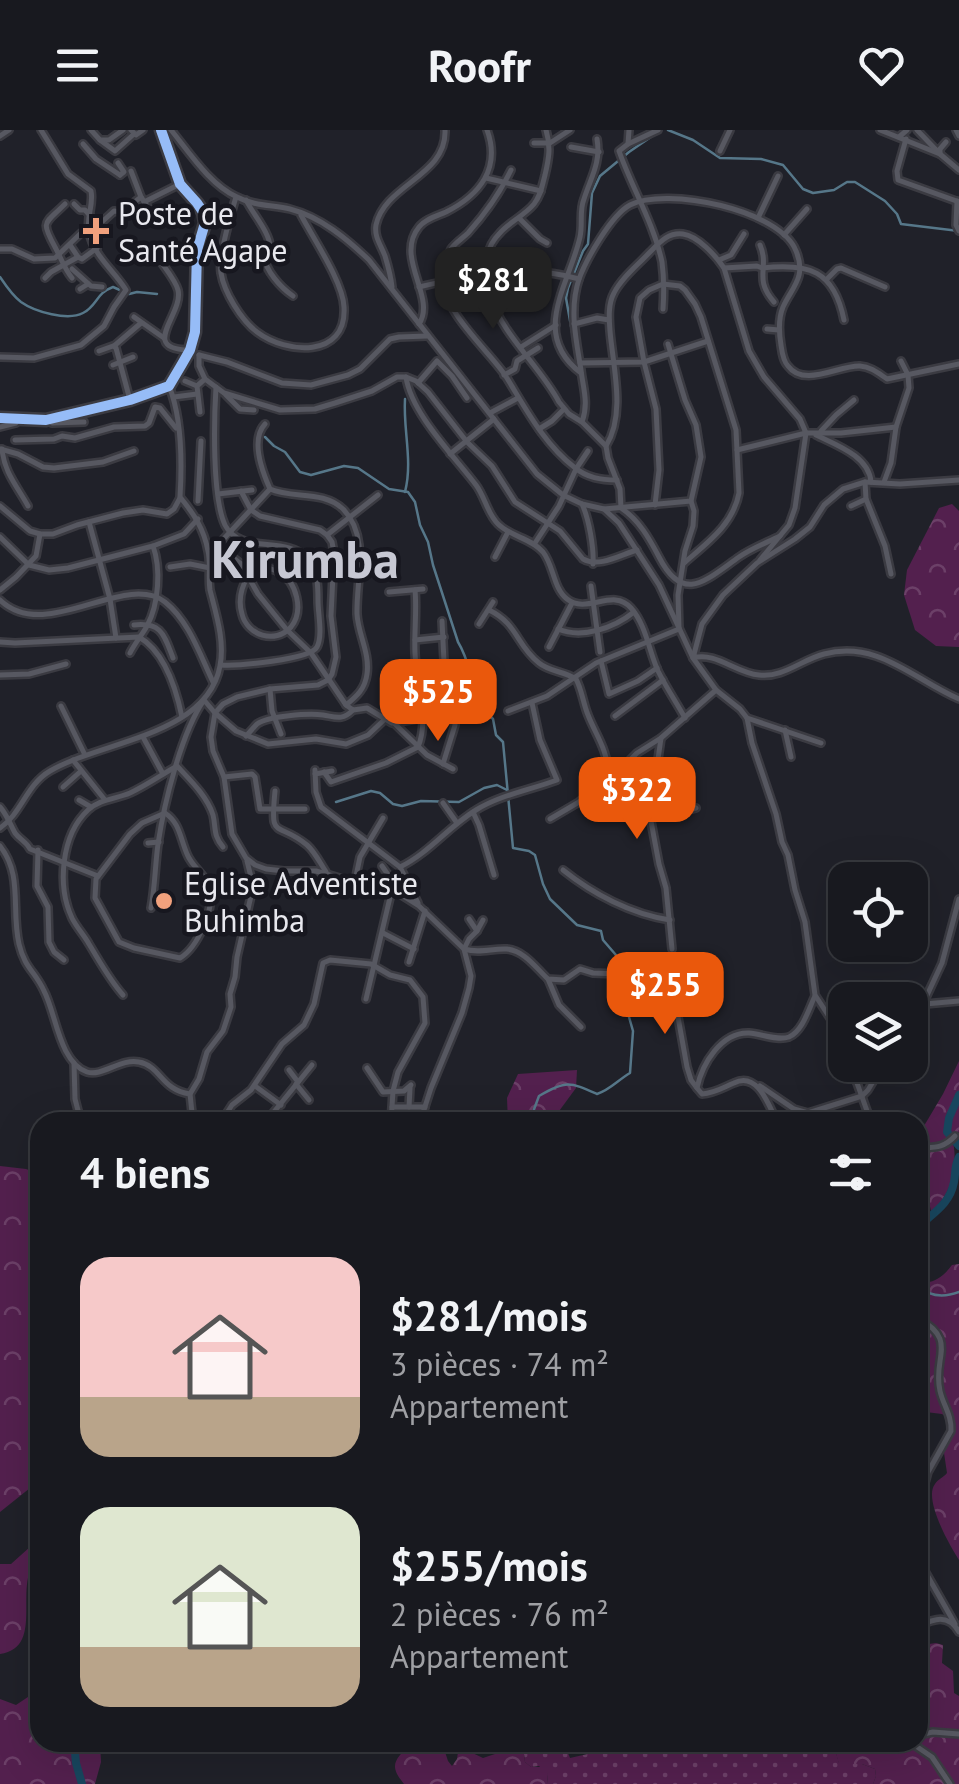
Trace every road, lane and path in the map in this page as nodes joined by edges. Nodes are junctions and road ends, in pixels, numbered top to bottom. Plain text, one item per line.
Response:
1 (8, 130) edge
2 (41, 130) edge
3 (91, 130) edge
4 (123, 130) edge
5 (143, 130) edge
6 (161, 130) edge
7 (171, 130) edge
8 (444, 130) edge
9 (487, 130) edge
10 (546, 130) edge
11 (570, 130) edge
12 (629, 130) edge
13 (658, 130) edge
14 (730, 130) edge
15 (880, 130) edge
16 (907, 130) edge
17 (917, 130) edge
18 (132, 132) edge
19 (0, 136) edge
20 (902, 138) junction
21 (100, 140) junction
22 (597, 140) dead end
23 (946, 142) dead end
24 (534, 143) dead end
25 (550, 143) junction
26 (83, 144) dead end
27 (628, 144) junction
28 (571, 147) dead end
29 (720, 151) dead end
30 (599, 152) junction
31 (940, 154) junction
32 (118, 163) dead end
33 (959, 169) edge
34 (511, 170) dead end
35 (127, 174) junction
36 (778, 176) dead end
37 (485, 178) junction
38 (180, 184) junction
39 (505, 184) junction
40 (541, 191) junction
41 (236, 197) junction
42 (142, 200) junction
43 (246, 200) junction
44 (958, 201) edge
45 (639, 202) junction
46 (64, 204) dead end
47 (74, 204) dead end
48 (806, 209) dead end
49 (152, 212) dead end
50 (300, 213) junction
51 (90, 215) junction
52 (519, 218) junction
53 (758, 218) junction
54 (97, 222) junction
55 (88, 227) junction
56 (103, 230) dead end
57 (959, 231) edge
58 (744, 234) dead end
59 (784, 235) junction
60 (548, 242) dead end
61 (656, 244) junction
62 (760, 244) dead end
63 (70, 245) junction
64 (97, 248) junction
65 (0, 249) edge
66 (58, 255) junction
67 (156, 256) dead end
68 (78, 257) junction
69 (448, 258) junction
70 (719, 260) junction
71 (486, 266) junction
72 (800, 267) junction
73 (724, 268) junction
74 (762, 268) junction
75 (70, 270) junction
76 (566, 275) junction
77 (486, 276) junction
78 (45, 278) dead end
79 (579, 279) junction
80 (828, 279) junction
81 (444, 281) junction
82 (88, 284) junction
83 (663, 284) junction
84 (884, 287) dead end
85 (102, 288) dead end
86 (418, 288) junction
87 (80, 290) dead end
88 (392, 290) junction
89 (293, 296) dead end
90 (774, 302) dead end
91 (663, 309) dead end
92 (134, 317) dead end
93 (609, 320) junction
94 (844, 320) dead end
95 (141, 323) junction
96 (419, 324) junction
97 (574, 324) junction
98 (556, 326) junction
99 (767, 329) dead end
100 (779, 330) junction
101 (428, 336) junction
102 (164, 338) junction
103 (708, 341) junction
104 (668, 344) dead end
105 (114, 346) junction
106 (521, 347) junction
107 (538, 348) dead end
108 (99, 352) dead end
109 (194, 352) junction
110 (671, 354) junction
111 (526, 355) junction
112 (0, 356) edge
113 (133, 356) dead end
114 (901, 361) dead end
115 (121, 362) junction
116 (644, 362) junction
117 (580, 363) junction
118 (613, 364) junction
119 (959, 364) edge
120 (113, 365) dead end
121 (581, 373) junction
122 (454, 374) junction
123 (504, 374) junction
124 (908, 374) junction
125 (406, 377) junction
126 (205, 380) junction
127 (185, 382) dead end
128 (418, 383) junction
129 (216, 387) junction
130 (197, 390) junction
131 (172, 392) junction
132 (224, 393) junction
133 (468, 398) dead end
134 (518, 398) junction
135 (130, 400) junction
136 (854, 400) dead end
137 (564, 408) junction
138 (254, 410) dead end
139 (200, 412) dead end
140 (492, 416) junction
141 (0, 418) edge
142 (84, 422) dead end
143 (582, 422) junction
144 (265, 424) dead end
145 (0, 427) edge
146 (896, 427) junction
147 (539, 428) junction
148 (178, 430) junction
149 (812, 433) junction
150 (15, 440) dead end
151 (201, 441) dead end
152 (467, 442) junction
153 (606, 446) junction
154 (1, 449) edge
155 (588, 450) dead end
156 (737, 450) junction
157 (134, 451) dead end
158 (450, 454) junction
159 (576, 469) junction
160 (617, 480) junction
161 (959, 480) edge
162 (868, 482) junction
163 (884, 482) junction
164 (270, 489) junction
165 (252, 490) dead end
166 (241, 491) junction
167 (218, 494) junction
168 (378, 495) dead end
169 (563, 495) junction
170 (180, 497) junction
171 (866, 499) junction
172 (198, 501) dead end
173 (691, 501) junction
174 (582, 504) junction
175 (655, 505) junction
176 (0, 506) edge
177 (28, 506) dead end
178 (851, 506) dead end
179 (621, 508) junction
180 (604, 509) junction
181 (251, 510) junction
182 (348, 516) junction
183 (198, 519) junction
184 (89, 522) junction
185 (548, 524) junction
186 (508, 532) junction
187 (40, 534) junction
188 (230, 534) junction
189 (327, 534) junction
190 (780, 536) junction
191 (0, 538) edge
192 (534, 544) junction
193 (153, 546) junction
194 (217, 546) junction
195 (208, 550) junction
196 (637, 550) junction
197 (495, 557) dead end
198 (98, 560) junction
199 (758, 563) junction
200 (29, 564) junction
201 (241, 564) junction
202 (334, 564) junction
203 (360, 564) junction
204 (593, 564) junction
205 (684, 564) junction
206 (170, 567) dead end
207 (210, 568) junction
208 (891, 574) dead end
209 (248, 576) junction
210 (680, 584) junction
211 (591, 586) dead end
212 (0, 590) edge
213 (389, 592) dead end
214 (156, 596) junction
215 (110, 599) junction
216 (0, 600) edge
217 (493, 602) dead end
218 (572, 602) junction
219 (592, 604) junction
220 (489, 610) junction
221 (635, 612) junction
222 (442, 622) dead end
223 (149, 624) junction
224 (479, 624) dead end
225 (134, 625) dead end
226 (558, 629) junction
227 (679, 629) junction
228 (288, 630) junction
229 (596, 630) junction
230 (138, 637) junction
231 (444, 637) junction
232 (116, 638) junction
233 (416, 640) junction
234 (648, 641) junction
235 (0, 642) edge
236 (549, 647) dead end
237 (600, 652) dead end
238 (130, 653) dead end
239 (311, 653) junction
240 (173, 658) dead end
241 (693, 658) junction
242 (601, 661) junction
243 (66, 664) dead end
244 (220, 665) junction
245 (657, 668) junction
246 (0, 675) edge
247 (576, 678) junction
248 (328, 680) junction
249 (663, 680) junction
250 (214, 682) junction
251 (270, 688) junction
252 (716, 690) junction
253 (959, 699) edge
254 (204, 700) junction
255 (532, 703) junction
256 (62, 706) dead end
257 (349, 708) junction
258 (508, 711) dead end
259 (215, 713) junction
260 (454, 713) junction
261 (614, 716) dead end
262 (182, 717) junction
263 (422, 717) junction
264 (275, 718) junction
265 (685, 718) junction
266 (747, 718) junction
267 (389, 721) junction
268 (785, 730) junction
269 (280, 734) dead end
270 (142, 736) junction
271 (246, 736) junction
272 (661, 738) junction
273 (821, 743) dead end
274 (418, 747) junction
275 (84, 755) junction
276 (791, 757) dead end
277 (74, 760) junction
278 (443, 764) junction
279 (177, 766) junction
280 (453, 769) dead end
281 (81, 771) junction
282 (162, 774) junction
283 (610, 776) junction
284 (224, 777) junction
285 (63, 788) dead end
286 (275, 792) dead end
287 (79, 800) dead end
288 (105, 800) junction
289 (443, 802) dead end
290 (0, 807) edge
291 (90, 808) junction
292 (696, 808) dead end
293 (305, 809) dead end
294 (272, 810) junction
295 (473, 812) junction
296 (165, 813) junction
297 (650, 816) junction
298 (383, 818) dead end
299 (550, 819) dead end
300 (457, 823) junction
301 (4, 824) edge
302 (159, 842) junction
303 (368, 842) junction
304 (148, 843) dead end
305 (0, 846) edge
306 (222, 847) dead end
307 (38, 850) junction
308 (246, 858) junction
309 (65, 863) junction
310 (382, 866) dead end
311 (400, 867) junction
312 (563, 870) dead end
313 (328, 874) junction
314 (494, 875) dead end
315 (98, 876) junction
316 (354, 881) junction
317 (392, 889) junction
318 (959, 899) edge
319 (151, 908) dead end
320 (422, 908) junction
321 (469, 920) dead end
322 (483, 920) dead end
323 (670, 920) junction
324 (477, 931) junction
325 (383, 933) junction
326 (414, 949) junction
327 (464, 949) junction
328 (672, 950) dead end
329 (64, 960) dead end
330 (409, 962) dead end
331 (374, 965) junction
332 (548, 979) junction
333 (816, 994) junction
334 (123, 995) dead end
335 (928, 996) edge
336 (366, 999) dead end
337 (959, 1002) edge
338 (928, 1004) edge
339 (828, 1014) edge
340 (582, 1027) dead end
341 (74, 1063) junction
342 (312, 1065) dead end
343 (367, 1068) dead end
344 (288, 1070) dead end
345 (753, 1082) junction
346 (856, 1082) edge
347 (873, 1082) edge
348 (297, 1083) junction
349 (255, 1086) junction
350 (697, 1088) junction
351 (393, 1092) junction
352 (190, 1094) junction
353 (862, 1096) junction
354 (309, 1100) dead end
355 (281, 1105) junction
356 (392, 1107) junction
357 (426, 1107) junction
358 (409, 1108) junction
359 (78, 1112) edge
360 (192, 1112) edge
361 (227, 1112) edge
362 (275, 1112) edge
363 (391, 1112) edge
364 (425, 1112) edge
365 (772, 1112) edge
366 (804, 1112) edge
367 (811, 1112) edge
368 (867, 1112) edge
369 (955, 1136) dead end
370 (928, 1148) edge
371 (928, 1324) edge
372 (928, 1472) edge
373 (928, 1576) edge
374 (928, 1620) edge
375 (954, 1624) junction
376 (959, 1632) edge
377 (928, 1733) edge
378 (959, 1734) edge
379 (925, 1752) edge
380 (950, 1784) edge

1 - 19 street
2 - 51 street
3 - 21 street
4 - 21 street
5 - 18 street
6 - 38 highway
7 - 41 street
8 - 88 street
9 - 37 street
10 - 25 street
11 - 25 street
12 - 27 street
13 - 27 street
14 - 29 street
15 - 20 street
16 - 20 street
17 - 31 street
18 - 21 street
20 - 31 street
20 - 44 street
22 - 30 street
23 - 31 street
24 - 25 street
25 - 40 street
26 - 35 street
27 - 45 street
28 - 30 street
30 - 76 street
31 - 33 street
32 - 35 street
34 - 39 street
35 - 42 street
36 - 53 street
37 - 39 street
37 - 86 street
38 - 42 street
38 - 109 highway
39 - 40 street
39 - 69 street
40 - 52 street
41 - 43 street
41 - 50 street
42 - 49 street
42 - 54 street
43 - 50 street
43 - 89 street
44 - 57 street
45 - 53 street
45 - 61 street
45 - 79 street
46 - 66 street
47 - 51 street
48 - 59 street
50 - 88 street
51 - 54 street
51 - 55 street
52 - 60 street
52 - 71 street
53 - 59 street
54 - 55 street
54 - 56 street
55 - 63 street
55 - 64 street
58 - 70 street
59 - 72 street
61 - 70 street
61 - 83 street
61 - 93 street
62 - 74 street
63 - 66 street
63 - 68 street
64 - 68 street
64 - 112 street
65 - 66 street
66 - 75 street
67 - 102 street
68 - 75 street
69 - 71 street
69 - 81 street
70 - 73 street
71 - 77 street
72 - 74 street
72 - 80 street
72 - 100 street
73 - 74 street
73 - 149 street
74 - 90 street
75 - 78 street
75 - 82 street
76 - 77 street
76 - 79 street
76 - 98 street
77 - 81 street
77 - 106 street
79 - 97 street
80 - 84 street
80 - 94 street
81 - 86 street
81 - 123 street
82 - 85 street
82 - 87 street
83 - 91 street
83 - 103 street
83 - 116 street
86 - 96 street
88 - 96 street
92 - 95 street
93 - 97 street
93 - 118 street
95 - 102 street
95 - 105 street
96 - 101 street
97 - 117 street
98 - 106 street
98 - 121 street
99 - 100 street
100 - 124 street
101 - 109 street
101 - 122 street
102 - 109 street
103 - 110 street
103 - 156 street
104 - 110 street
105 - 108 street
105 - 115 street
106 - 111 street
107 - 111 street
109 - 126 street
109 - 131 highway
110 - 116 street
110 - 173 street
111 - 123 street
111 - 137 street
113 - 115 street
114 - 124 street
115 - 120 street
115 - 135 street
116 - 118 street
116 - 175 street
117 - 118 street
117 - 121 street
118 - 153 street
119 - 124 street
121 - 143 street
122 - 128 street
122 - 133 street
122 - 140 street
123 - 134 street
124 - 146 street
125 - 128 street
125 - 132 street
125 - 158 street
126 - 129 street
126 - 130 street
127 - 130 street
128 - 152 street
129 - 132 street
129 - 167 street
130 - 131 street
130 - 139 street
131 - 135 highway
131 - 148 street
132 - 138 street
134 - 140 street
134 - 147 street
135 - 141 highway
136 - 149 street
137 - 143 street
137 - 147 street
140 - 152 street
140 - 169 street
142 - 145 street
143 - 153 street
144 - 164 street
146 - 149 street
146 - 163 street
147 - 159 street
148 - 150 street
148 - 170 street
149 - 156 street
149 - 162 street
149 - 190 street
151 - 172 street
152 - 158 street
152 - 185 street
153 - 160 street
154 - 157 street
154 - 177 street
155 - 159 street
156 - 205 street
158 - 186 street
159 - 160 street
159 - 169 street
160 - 179 street
161 - 163 street
162 - 163 street
162 - 171 street
162 - 199 street
164 - 181 street
164 - 182 street
165 - 166 street
166 - 167 street
166 - 181 street
167 - 188 street
168 - 182 street
169 - 174 street
169 - 185 street
170 - 183 street
170 - 184 street
171 - 178 street
171 - 208 street
173 - 175 street
173 - 205 street
174 - 180 street
174 - 204 street
175 - 179 street
176 - 187 street
179 - 180 street
179 - 210 street
180 - 196 street
181 - 188 street
181 - 189 street
182 - 189 street
182 - 203 street
183 - 193 street
183 - 195 street
184 - 187 street
184 - 198 street
185 - 192 street
185 - 204 street
186 - 192 street
186 - 197 street
187 - 200 street
188 - 194 street
188 - 239 street
189 - 202 street
190 - 199 street
190 - 210 street
191 - 200 street
192 - 218 street
193 - 198 street
193 - 214 street
194 - 195 street
194 - 201 street
195 - 207 street
196 - 204 street
196 - 227 street
198 - 200 street
198 - 215 street
199 - 241 street
200 - 212 street
201 - 209 street
201 - 228 street
202 - 203 street
202 - 248 street
203 - 257 street
205 - 210 street
206 - 207 street
207 - 244 street
209 - 228 street
209 - 228 street
210 - 227 street
211 - 219 street
213 - 233 street
214 - 215 street
214 - 223 street
214 - 250 street
215 - 216 street
215 - 232 street
217 - 220 street
218 - 219 street
218 - 226 street
219 - 221 street
219 - 229 street
220 - 224 street
220 - 247 street
221 - 229 street
221 - 234 street
222 - 231 street
223 - 225 street
223 - 230 street
223 - 240 street
226 - 229 street
226 - 236 street
227 - 234 street
227 - 241 street
228 - 239 street
229 - 237 street
230 - 232 street
230 - 238 street
230 - 262 street
231 - 233 street
231 - 260 street
232 - 235 street
233 - 263 street
234 - 242 street
234 - 245 street
239 - 244 street
239 - 248 street
241 - 252 street
241 - 253 street
242 - 245 street
242 - 247 street
243 - 246 street
244 - 250 street
245 - 249 street
247 - 255 street
247 - 283 street
248 - 251 street
248 - 257 street
249 - 261 street
249 - 265 street
250 - 254 street
251 - 259 street
251 - 264 street
252 - 265 street
252 - 266 street
254 - 259 street
254 - 262 street
254 - 279 street
255 - 258 street
255 - 295 street
256 - 275 street
257 - 264 street
257 - 267 street
259 - 271 street
259 - 284 street
260 - 263 street
260 - 278 street
262 - 270 street
263 - 267 street
263 - 274 street
264 - 269 street
264 - 271 street
265 - 272 street
266 - 268 street
266 - 333 street
267 - 271 street
267 - 274 street
268 - 273 street
268 - 276 street
270 - 275 street
270 - 282 street
272 - 283 street
272 - 297 street
274 - 278 street
274 - 303 street
275 - 277 street
277 - 281 street
277 - 301 street
278 - 280 street
279 - 282 street
279 - 296 street
279 - 306 street
281 - 285 street
281 - 288 street
282 - 288 street
283 - 297 street
283 - 299 street
284 - 294 street
284 - 308 street
286 - 294 street
287 - 291 street
288 - 291 street
289 - 300 street
290 - 301 street
291 - 309 street
292 - 297 street
293 - 294 street
294 - 313 street
295 - 300 street
295 - 314 street
296 - 302 street
296 - 315 street
296 - 315 street
297 - 323 street
298 - 303 street
300 - 311 street
301 - 307 street
302 - 304 street
302 - 319 street
303 - 311 street
303 - 316 street
305 - 341 street
307 - 309 street
307 - 329 street
308 - 313 street
308 - 352 street
309 - 315 street
309 - 334 street
310 - 317 street
311 - 320 street
312 - 323 street
313 - 316 street
316 - 317 street
317 - 320 street
317 - 325 street
318 - 335 street
320 - 326 street
320 - 327 street
321 - 324 street
322 - 324 street
323 - 328 street
324 - 327 street
325 - 326 street
325 - 331 street
326 - 330 street
327 - 332 street
327 - 357 street
331 - 336 street
331 - 349 street
331 - 351 street
332 - 340 street
332 - 350 street
333 - 339 street
333 - 350 street
337 - 338 street
341 - 352 street
341 - 359 street
342 - 348 street
343 - 351 street
344 - 348 street
345 - 350 street
345 - 365 street
345 - 366 street
346 - 353 street
347 - 353 street
348 - 354 street
348 - 355 street
349 - 355 street
349 - 361 street
351 - 356 street
351 - 358 street
352 - 360 street
353 - 367 street
353 - 368 street
355 - 362 street
356 - 358 street
356 - 363 street
357 - 358 street
357 - 364 street
369 - 370 street
371 - 372 street
373 - 375 street
374 - 375 street
375 - 376 street
377 - 378 street
379 - 380 street

